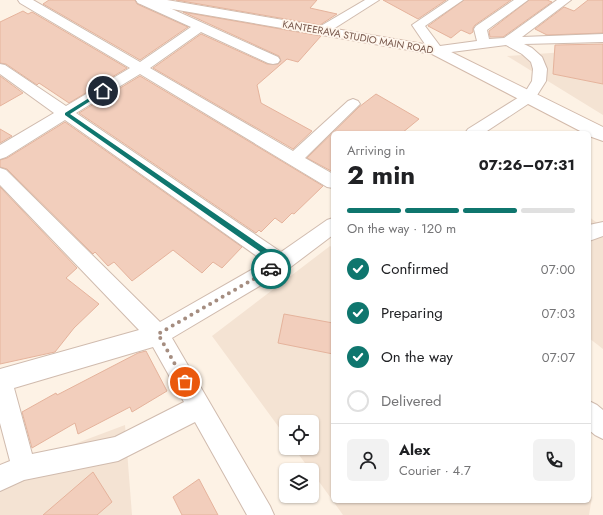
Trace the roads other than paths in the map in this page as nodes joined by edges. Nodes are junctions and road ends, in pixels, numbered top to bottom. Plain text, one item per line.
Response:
1 (24, 0) edge
2 (142, 0) edge
3 (373, 0) edge
4 (457, 0) edge
5 (522, 0) edge
6 (565, 0) edge
7 (200, 27) junction
8 (323, 30) junction
9 (603, 38) edge
10 (508, 41) junction
11 (484, 44) junction
12 (436, 50) junction
13 (273, 60) dead end
14 (0, 68) edge
15 (140, 68) junction
16 (530, 97) junction
17 (352, 104) dead end
18 (66, 114) junction
19 (477, 131) edge
20 (603, 135) edge
21 (0, 153) edge
22 (294, 159) junction
23 (0, 174) edge
24 (331, 181) edge
25 (331, 226) edge
26 (603, 229) edge
27 (591, 232) edge
28 (281, 263) junction
29 (158, 334) junction
30 (0, 381) edge
31 (199, 407) junction
32 (591, 415) edge
33 (603, 427) edge
34 (24, 468) junction
35 (0, 478) edge
36 (261, 515) edge

1 - 15 street
2 - 7 street
2 - 8 street, KANTEERAVA STUDIO MAIN ROAD
3 - 8 street
4 - 12 street
5 - 11 street
6 - 10 street
7 - 13 street
7 - 15 street
8 - 12 street, KANTEERAVA STUDIO MAIN ROAD
9 - 10 street
10 - 11 street
10 - 16 street
11 - 12 street
12 - 16 street, KANTEERAVA STUDIO MAIN ROAD
14 - 18 street
15 - 18 street
15 - 22 street
16 - 19 street
16 - 20 street, KANTEERAVA STUDIO MAIN ROAD
17 - 22 street
18 - 21 street
18 - 28 street
22 - 24 street
23 - 29 street
25 - 28 street
26 - 27 street
28 - 29 street
29 - 30 street
29 - 31 street
30 - 34 street
31 - 34 street
31 - 36 street
32 - 33 street
34 - 35 street

